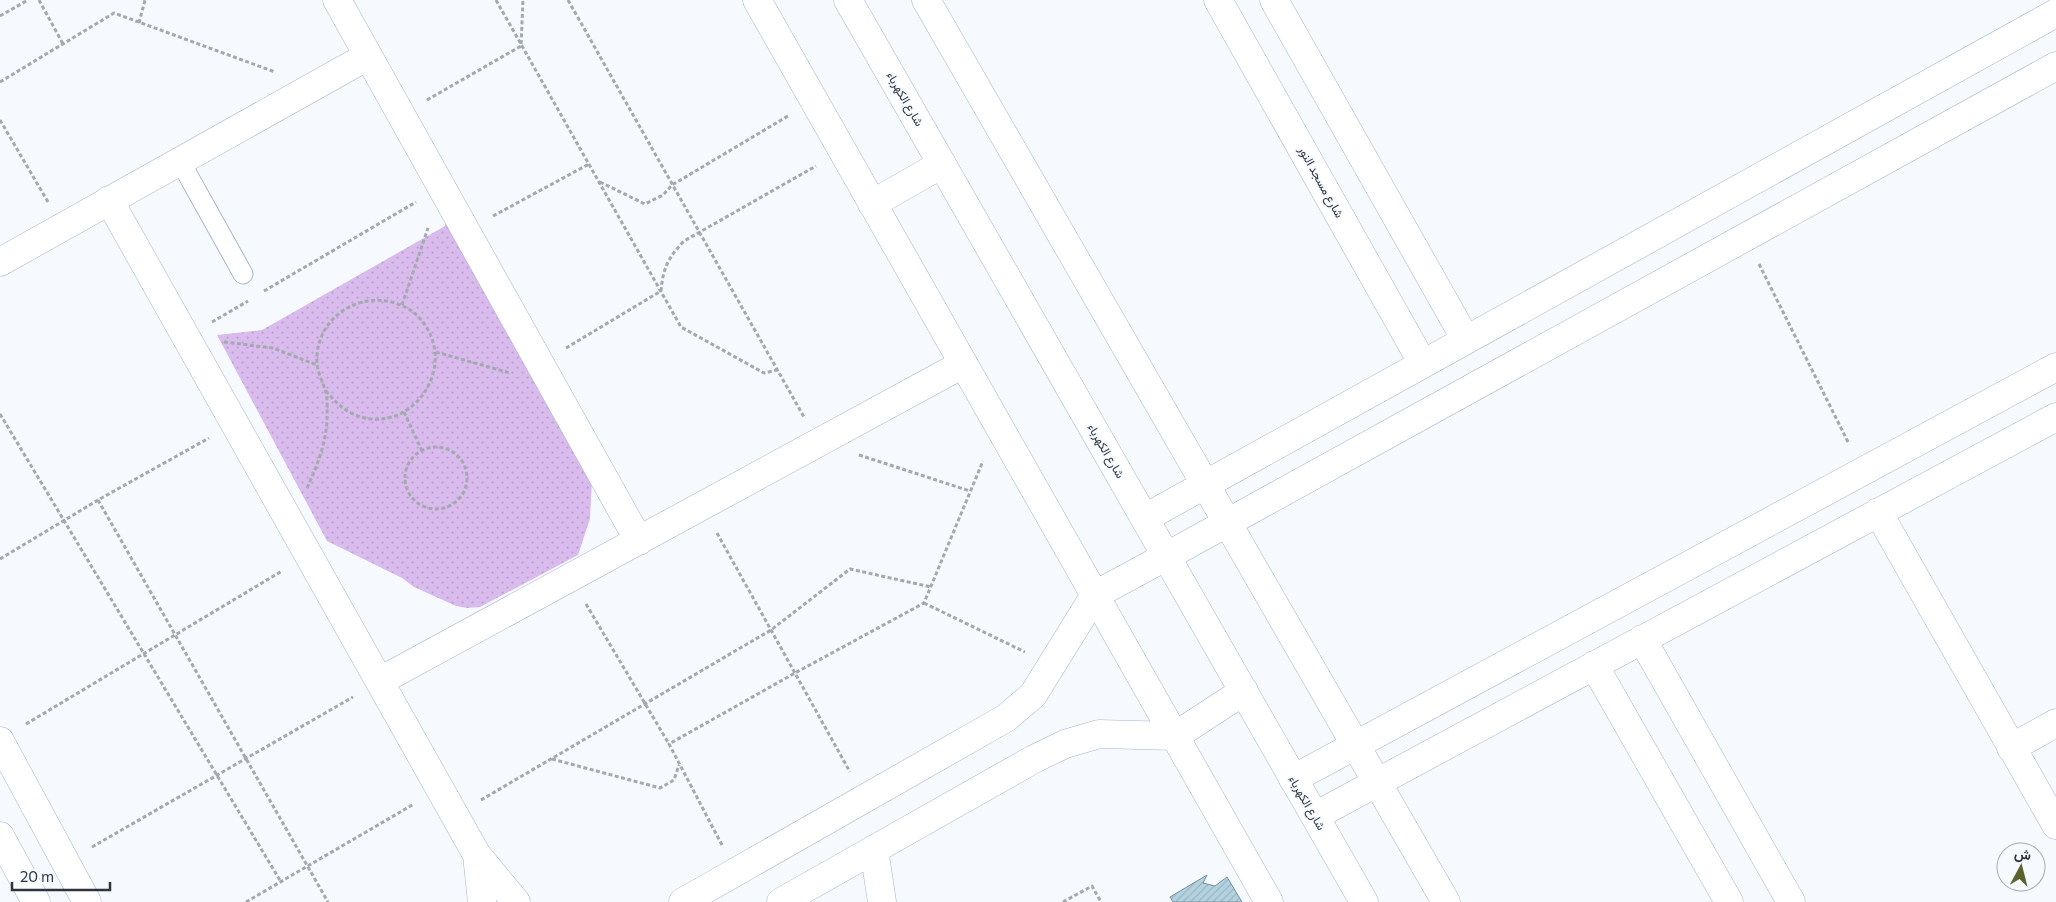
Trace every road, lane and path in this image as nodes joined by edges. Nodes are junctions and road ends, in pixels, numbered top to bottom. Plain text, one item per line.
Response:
1 (28, 0) edge
2 (39, 0) edge
3 (145, 0) edge
4 (337, 0) edge
5 (496, 0) edge
6 (523, 0) edge
7 (568, 0) edge
8 (757, 0) edge
9 (848, 0) edge
10 (926, 0) edge
11 (1218, 0) edge
12 (1274, 0) edge
13 (2056, 13) edge
14 (0, 16) edge
15 (139, 22) junction
16 (63, 44) junction
17 (521, 46) junction
18 (368, 56) junction
19 (2056, 66) edge
20 (0, 82) edge
21 (313, 86) junction
22 (814, 101) junction
23 (401, 115) junction
24 (0, 120) edge
25 (843, 151) junction
26 (180, 161) junction
27 (589, 164) junction
28 (942, 164) junction
29 (599, 182) junction
30 (672, 184) junction
31 (441, 187) junction
32 (109, 200) junction
33 (872, 204) junction
34 (63, 226) junction
35 (466, 231) junction
36 (699, 232) junction
37 (1745, 237) junction
38 (0, 262) edge
39 (243, 274) dead end
40 (661, 291) junction
41 (263, 292) dead end
42 (254, 297) dead end
43 (402, 305) junction
44 (186, 337) junction
45 (1466, 340) junction
46 (436, 352) junction
47 (963, 364) junction
48 (1423, 364) junction
49 (317, 365) junction
50 (2056, 367) edge
51 (777, 370) junction
52 (546, 374) junction
53 (326, 390) junction
54 (404, 412) junction
55 (0, 414) edge
56 (2056, 417) edge
57 (235, 424) junction
58 (998, 424) junction
59 (819, 442) junction
60 (422, 451) junction
61 (1862, 471) junction
62 (1205, 485) junction
63 (970, 491) junction
64 (98, 500) junction
65 (702, 506) junction
66 (1878, 512) junction
67 (1145, 518) junction
68 (65, 521) junction
69 (290, 522) junction
70 (1227, 523) junction
71 (639, 541) junction
72 (1714, 551) junction
73 (309, 556) junction
74 (1167, 556) junction
75 (0, 560) edge
76 (571, 578) junction
77 (931, 588) junction
78 (1735, 590) junction
79 (1095, 595) junction
80 (924, 603) junction
81 (771, 630) junction
82 (175, 634) junction
83 (1642, 639) junction
84 (144, 653) junction
85 (1053, 665) junction
86 (1594, 665) junction
87 (795, 673) junction
88 (380, 681) junction
89 (1244, 691) junction
90 (644, 703) junction
91 (2056, 723) edge
92 (25, 724) dead end
93 (1175, 736) junction
94 (0, 741) edge
95 (669, 744) junction
96 (1355, 745) junction
97 (2011, 748) junction
98 (247, 758) junction
99 (552, 758) junction
100 (679, 764) junction
101 (218, 774) junction
102 (1293, 779) junction
103 (1377, 782) junction
104 (440, 789) junction
105 (865, 798) junction
106 (455, 815) junction
107 (1315, 816) junction
108 (2056, 825) edge
109 (2, 846) edge
110 (874, 849) junction
111 (477, 854) junction
112 (66, 862) junction
113 (308, 866) junction
114 (736, 872) junction
115 (281, 882) junction
116 (36, 902) edge
117 (87, 902) edge
118 (246, 902) edge
119 (328, 902) edge
120 (482, 902) edge
121 (516, 902) edge
122 (683, 902) edge
123 (781, 902) edge
124 (882, 902) edge
125 (1063, 902) edge
126 (1101, 902) edge
127 (1269, 902) edge
128 (1364, 902) edge
129 (1446, 902) edge
130 (1729, 902) edge
131 (1791, 902) edge

1 - 14 path
2 - 16 path
3 - 15 path
4 - 18 street
5 - 17 path
6 - 17 path
7 - 30 path
8 - 22 street
9 - 28 street, شارع الكهرباء
10 - 62 street
11 - 48 street, شارع مسجد النور
12 - 45 street
13 - 45 street
15 - 16 path
15 - 21 path
16 - 20 path
17 - 23 path
17 - 27 path
18 - 21 street
18 - 23 street
19 - 37 street
21 - 26 street
22 - 25 street
22 - 30 path
23 - 31 street
24 - 34 path
25 - 33 street
25 - 36 path
26 - 32 street
26 - 39 lane
27 - 29 path
27 - 35 path
28 - 33 street
28 - 67 street, شارع الكهرباء
29 - 30 path
29 - 40 path
30 - 36 path
31 - 35 street
31 - 41 path
31 - 43 path
32 - 34 street
32 - 44 street
33 - 47 street
34 - 38 street
35 - 52 street
36 - 40 path
36 - 51 path
37 - 61 path
37 - 70 street
40 - 51 path
40 - 52 path
42 - 44 path
43 - 46 path
43 - 49 path
44 - 49 path
44 - 57 street
45 - 48 street
46 - 52 path
46 - 54 path
47 - 58 street
47 - 59 street
48 - 62 street
49 - 53 path
50 - 61 street
51 - 59 path
52 - 71 street
53 - 54 path
53 - 69 path
54 - 60 path
55 - 68 path
56 - 66 street
57 - 64 path
57 - 69 street
58 - 63 path
58 - 79 street
59 - 63 path
59 - 65 street
60 - 60 path
61 - 72 street
62 - 67 street
62 - 70 street
63 - 77 path
64 - 68 path
64 - 82 path
65 - 71 street
65 - 81 path
66 - 78 street
66 - 97 street
67 - 74 street, شارع الكهرباء
68 - 75 path
68 - 84 path
69 - 73 street
70 - 74 street
70 - 96 street
71 - 76 street
72 - 78 street
72 - 96 street
73 - 82 path
73 - 88 street
74 - 79 street
74 - 89 street, شارع الكهرباء
76 - 88 street
76 - 90 path
77 - 80 path
77 - 81 path
78 - 83 street
79 - 85 street
79 - 93 street
80 - 85 path
80 - 87 path
81 - 87 path
81 - 90 path
82 - 84 path
82 - 98 path
83 - 86 street
83 - 131 street
84 - 92 path
84 - 101 path
85 - 105 street
86 - 103 street
86 - 130 street
87 - 95 path
87 - 105 path
88 - 98 path
88 - 104 street
89 - 93 street
89 - 102 street, شارع الكهرباء
90 - 95 path
90 - 99 path
91 - 97 street
93 - 110 street
93 - 127 street
94 - 112 street
95 - 100 path
96 - 102 street
96 - 103 street
97 - 108 street
98 - 101 path
98 - 113 path
99 - 100 path
99 - 106 path
100 - 114 path
101 - 112 path
101 - 115 path
102 - 107 street, شارع الكهرباء
103 - 107 street
103 - 129 street
104 - 106 street
104 - 113 path
105 - 114 street
106 - 111 street
107 - 128 street, شارع الكهرباء
109 - 116 street
110 - 123 street
110 - 124 street
111 - 120 street
111 - 121 street
112 - 117 street
113 - 115 path
113 - 119 path
114 - 122 street
115 - 118 path
125 - 126 path

